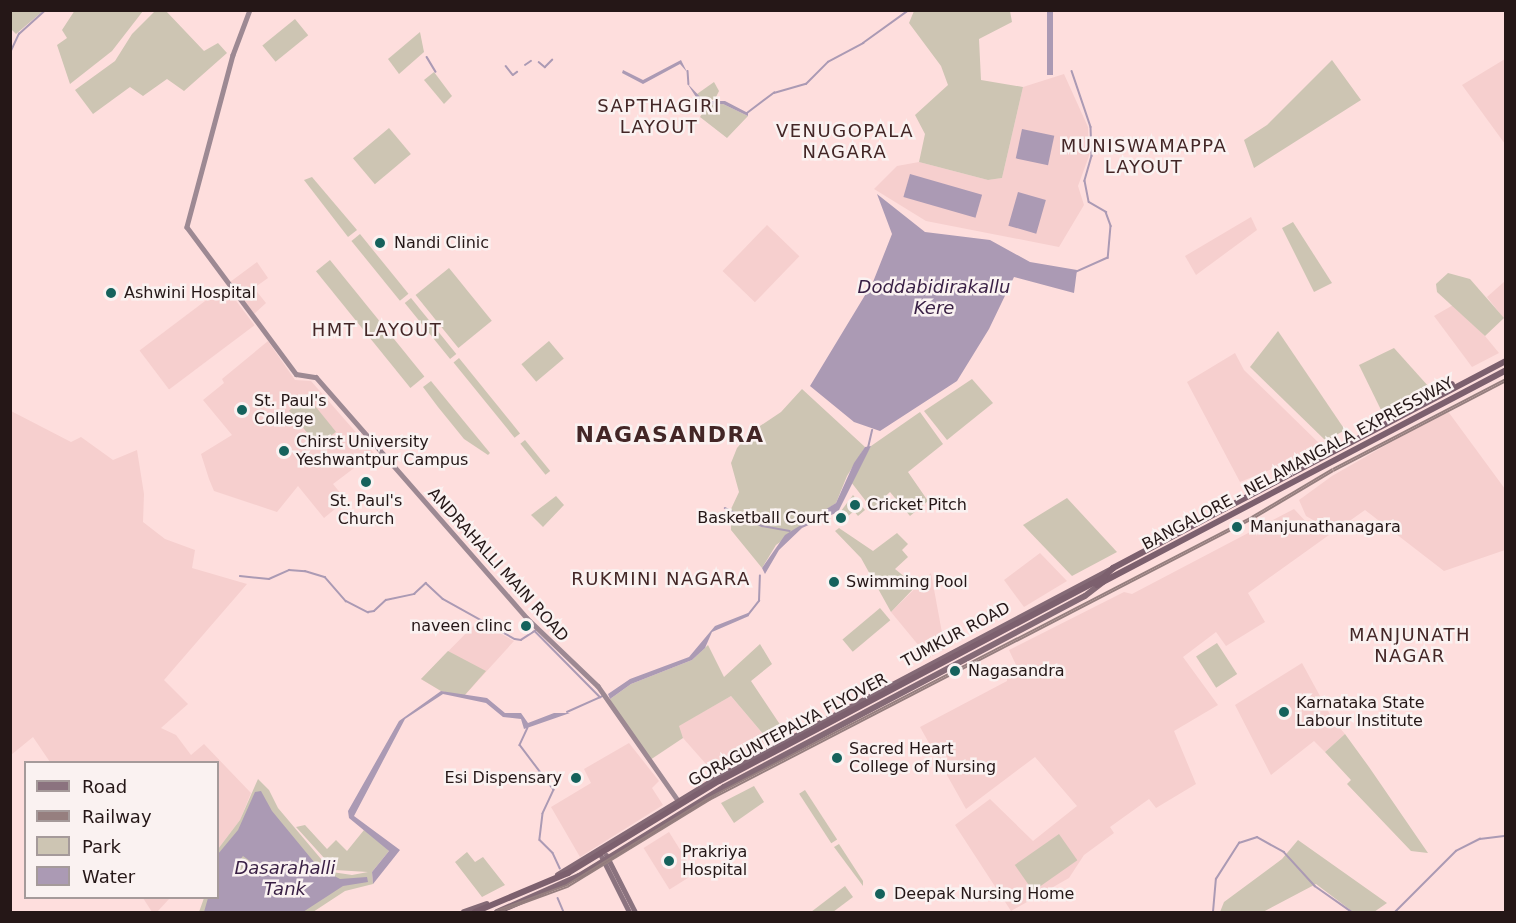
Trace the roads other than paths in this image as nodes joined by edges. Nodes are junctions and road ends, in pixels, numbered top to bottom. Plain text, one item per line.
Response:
1 (250, 10) edge
2 (1506, 361) edge
3 (1506, 370) edge
4 (1452, 384) dead end
5 (1395, 420) junction
6 (1113, 568) junction
7 (1101, 581) junction
8 (787, 741) junction
9 (792, 751) junction
10 (677, 799) dead end
11 (600, 848) junction
12 (606, 860) junction
13 (464, 912) edge
14 (475, 912) edge
15 (487, 912) edge
16 (497, 912) edge
17 (629, 912) edge
18 (635, 912) edge

1 - 10 main road, ANDRAHALLI MAIN ROAD
2 - 5 highway, BANGALORE - NELAMANGALA EXPRESSWAY
3 - 7 highway, BANGALORE - NELAMANGALA EXPRESSWAY
4 - 5 highway
5 - 6 highway, BANGALORE - NELAMANGALA EXPRESSWAY
6 - 7 highway, GORAGUNTEPALYA FLYOVER
6 - 8 highway, TUMKUR ROAD
7 - 9 highway, TUMKUR ROAD
7 - 14 highway, GORAGUNTEPALYA FLYOVER, bridge
7 - 15 highway, GORAGUNTEPALYA FLYOVER, bridge
8 - 9 highway
8 - 11 highway, TUMKUR ROAD
9 - 12 highway, TUMKUR ROAD
11 - 12 main road
11 - 13 highway, TUMKUR ROAD
12 - 16 highway, TUMKUR ROAD
12 - 17 main road
12 - 18 main road

